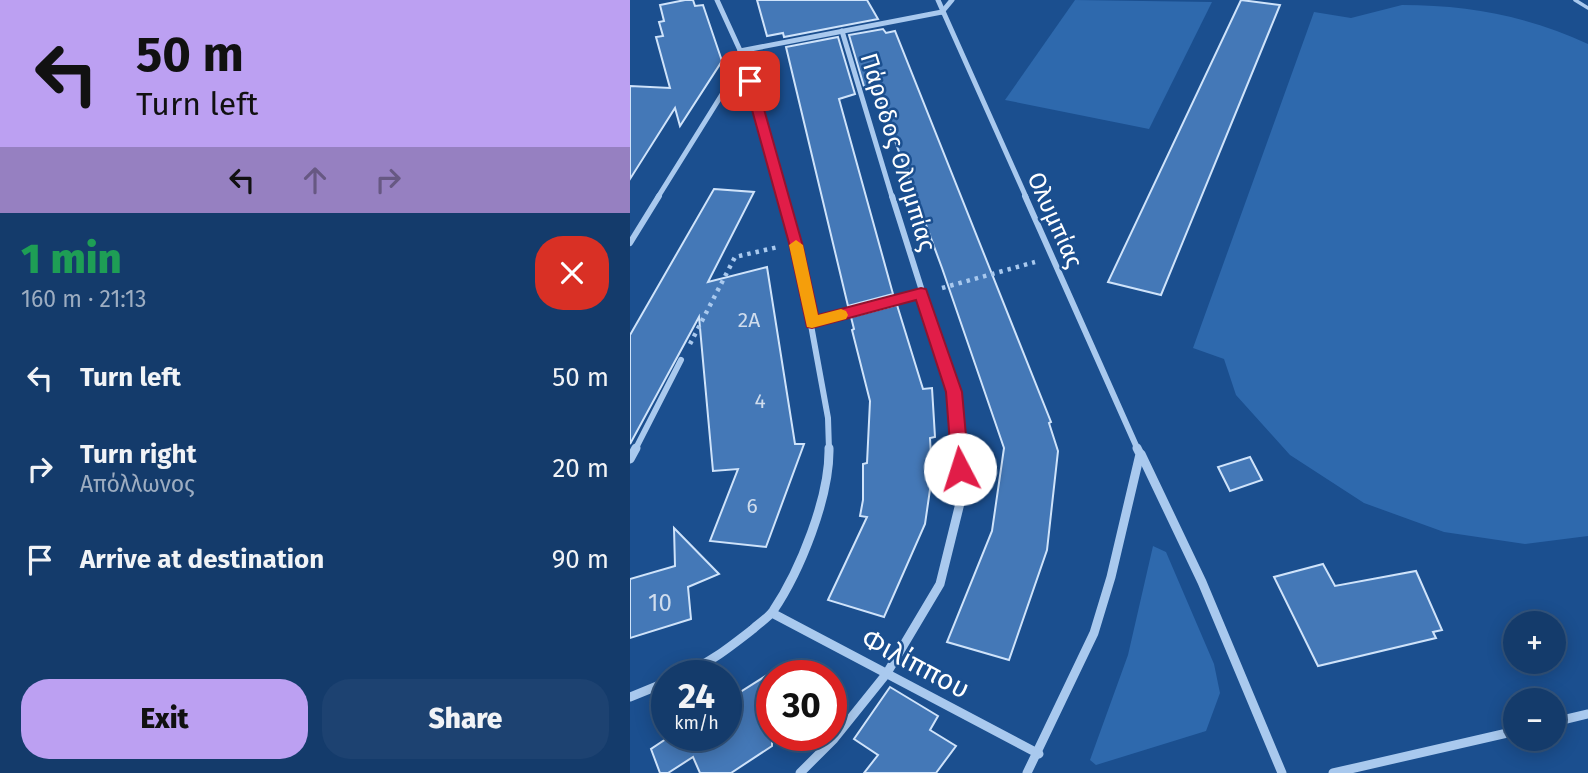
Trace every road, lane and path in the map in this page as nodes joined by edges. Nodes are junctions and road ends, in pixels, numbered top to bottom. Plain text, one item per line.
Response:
1 (717, 0) edge
2 (938, 0) edge
3 (952, 0) edge
4 (1575, 0) edge
5 (1588, 8) edge
6 (942, 12) junction
7 (842, 31) junction
8 (740, 51) junction
9 (744, 59) junction
10 (630, 230) edge
11 (638, 230) junction
12 (630, 243) edge
13 (796, 243) junction
14 (1051, 258) junction
15 (921, 293) junction
16 (812, 323) junction
17 (681, 360) joint
18 (1140, 454) junction
19 (630, 459) edge
20 (772, 613) junction
21 (713, 660) edge
22 (887, 673) junction
23 (651, 688) edge
24 (630, 697) edge
25 (1588, 714) edge
26 (1566, 719) edge
27 (1503, 734) edge
28 (1039, 754) junction
29 (800, 773) edge
30 (1027, 773) edge
31 (1282, 773) edge
32 (1334, 773) edge

1 - 8 street
2 - 6 street, Ολυμπίας
3 - 6 street
4 - 5 lane
6 - 7 street
6 - 14 street, Ολυμπίας
7 - 8 street
7 - 15 street, Πάροδος Ολυμπίας
8 - 9 street
9 - 11 street
9 - 13 street
10 - 11 street
11 - 12 street
13 - 16 street
13 - 17 path
14 - 15 path
14 - 18 street, Ολυμπίας
15 - 16 street
15 - 22 street, Πάροδος Ολυμπίας
16 - 20 street
17 - 19 street
18 - 28 street
18 - 31 street, Ολυμπίας
20 - 21 street
20 - 22 street, Φιλίππου
22 - 28 street, Φιλίππου
22 - 29 street, Πάροδος Ολυμπίας
23 - 24 street
25 - 26 street
27 - 32 street
28 - 30 street

